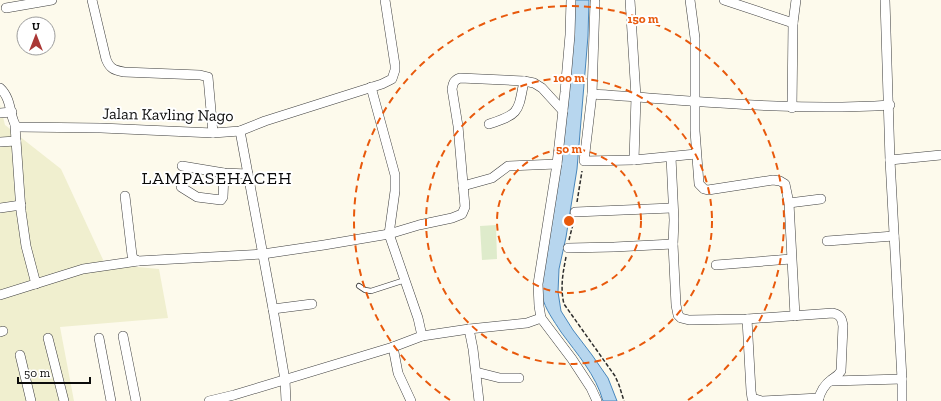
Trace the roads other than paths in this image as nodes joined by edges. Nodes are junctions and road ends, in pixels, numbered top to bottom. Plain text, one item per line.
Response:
1 (52, 0) edge
2 (92, 0) edge
3 (386, 0) edge
4 (571, 0) edge
5 (630, 0) edge
6 (690, 0) edge
7 (724, 0) edge
8 (796, 0) edge
9 (885, 0) edge
10 (595, 2) dead end
11 (6, 8) dead end
12 (792, 23) junction
13 (524, 81) junction
14 (371, 87) junction
15 (0, 88) edge
16 (592, 94) junction
17 (636, 97) junction
18 (694, 102) junction
19 (890, 105) junction
20 (792, 108) junction
21 (563, 111) junction
22 (12, 112) junction
23 (0, 113) edge
24 (489, 124) dead end
25 (15, 126) junction
26 (240, 131) junction
27 (213, 132) junction
28 (16, 141) junction
29 (0, 142) edge
30 (696, 154) junction
31 (941, 155) edge
32 (671, 157) junction
33 (634, 160) junction
34 (890, 160) junction
35 (556, 164) junction
36 (182, 166) dead end
37 (224, 173) junction
38 (248, 174) junction
39 (463, 186) junction
40 (181, 187) dead end
41 (125, 196) dead end
42 (821, 199) dead end
43 (789, 203) junction
44 (21, 205) junction
45 (0, 208) edge
46 (672, 208) junction
47 (575, 212) road end
48 (389, 234) junction
49 (894, 236) junction
50 (826, 241) dead end
51 (673, 244) junction
52 (568, 248) road end
53 (263, 254) junction
54 (791, 259) junction
55 (138, 261) junction
56 (716, 265) dead end
57 (405, 280) junction
58 (36, 284) junction
59 (358, 286) dead end
60 (0, 295) edge
61 (312, 304) dead end
62 (273, 309) junction
63 (795, 316) junction
64 (541, 318) junction
65 (747, 319) junction
66 (469, 329) junction
67 (123, 336) dead end
68 (422, 336) junction
69 (48, 338) dead end
70 (100, 338) dead end
71 (393, 347) junction
72 (20, 355) dead end
73 (476, 372) junction
74 (519, 378) dead end
75 (902, 379) junction
76 (285, 380) junction
77 (830, 381) junction
78 (819, 400) edge
79 (31, 401) edge
80 (64, 401) edge
81 (111, 401) edge
82 (136, 401) edge
83 (209, 401) edge
84 (286, 401) edge
85 (410, 401) edge
86 (479, 401) edge
87 (597, 401) edge
88 (902, 401) edge

1 - 11 street
2 - 27 street
3 - 14 street, Jalan Kavling Nago
4 - 21 street
5 - 17 street
6 - 18 street
7 - 12 street
8 - 12 street
9 - 19 street
10 - 16 street
12 - 20 street
13 - 21 street
13 - 24 street
13 - 39 street
14 - 26 street, Jalan Kavling Nago
14 - 48 street
15 - 22 street
16 - 17 street
16 - 33 street
17 - 18 street
17 - 33 street
18 - 20 street
18 - 30 street
19 - 20 street
19 - 34 street
21 - 35 street
22 - 23 street
22 - 25 street
25 - 27 street, Jalan Kavling Nago
25 - 28 street
26 - 27 street, Jalan Kavling Nago
26 - 38 street
28 - 29 street
28 - 44 street
30 - 32 street
30 - 43 street
31 - 34 street
32 - 33 street
32 - 46 street
34 - 49 street
35 - 39 street
35 - 64 street
36 - 37 street
37 - 38 street
37 - 40 street
38 - 53 street
39 - 48 street
41 - 55 street
42 - 43 street
43 - 54 street
44 - 45 street
44 - 58 street
46 - 47 street
46 - 51 street
48 - 53 street
48 - 57 street
49 - 50 street
49 - 75 street
51 - 52 street
51 - 65 street
53 - 55 street
53 - 62 street
54 - 56 street
54 - 63 street
55 - 58 street
57 - 59 lane
57 - 68 street
58 - 60 street
61 - 62 street
62 - 76 street
63 - 65 street
63 - 77 street
64 - 66 street
64 - 87 street
65 - 78 street
66 - 68 street
66 - 73 street
67 - 82 street
68 - 71 street
69 - 80 street
70 - 81 street
71 - 76 street
71 - 85 street
72 - 79 street
73 - 74 street
73 - 86 street
75 - 77 street
75 - 88 street
76 - 83 street
76 - 84 street
77 - 78 street

